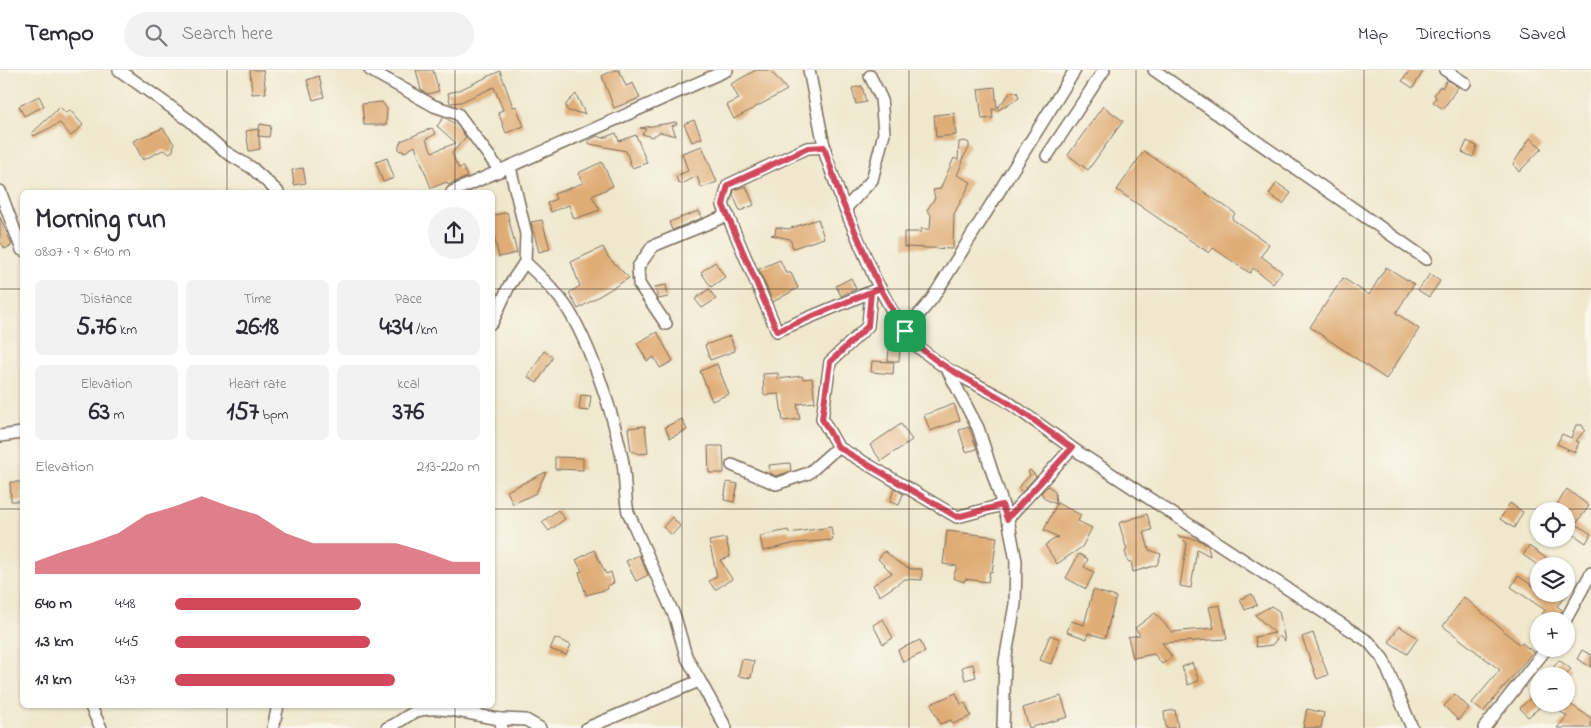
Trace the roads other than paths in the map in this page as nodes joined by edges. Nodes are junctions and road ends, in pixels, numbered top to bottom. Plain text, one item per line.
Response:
1 (120, 70) edge
2 (370, 70) edge
3 (727, 70) edge
4 (808, 70) edge
5 (1075, 70) edge
6 (1104, 70) edge
7 (1154, 70) edge
8 (1445, 70) edge
9 (870, 76) dead end
10 (1465, 83) dead end
11 (824, 147) junction
12 (1047, 156) dead end
13 (505, 169) junction
14 (0, 190) edge
15 (276, 190) edge
16 (457, 190) edge
17 (845, 209) junction
18 (728, 215) junction
19 (20, 245) edge
20 (1426, 258) dead end
21 (525, 262) junction
22 (875, 290) junction
23 (495, 316) edge
24 (666, 324) dead end
25 (905, 331) junction
26 (947, 369) junction
27 (20, 433) edge
28 (0, 436) edge
29 (838, 447) junction
30 (1072, 448) junction
31 (732, 465) dead end
32 (1002, 505) junction
33 (1007, 519) junction
34 (1589, 580) edge
35 (1570, 612) edge
36 (1540, 657) edge
37 (699, 681) junction
38 (91, 708) edge
39 (277, 708) edge
40 (501, 724) edge
41 (101, 728) edge
42 (273, 728) edge
43 (387, 728) edge
44 (540, 728) edge
45 (587, 728) edge
46 (726, 728) edge
47 (1003, 728) edge
48 (1412, 728) edge
49 (1484, 728) edge

1 - 15 street
2 - 13 street
3 - 13 street
4 - 11 street
5 - 25 street
6 - 12 street
7 - 20 street
8 - 10 street
9 - 17 street
11 - 17 street
11 - 18 street
13 - 16 street
13 - 21 street
14 - 19 street
17 - 22 street
18 - 22 street
18 - 24 street
21 - 23 street
21 - 37 street
22 - 25 street
22 - 29 street
25 - 26 street
26 - 30 street
26 - 32 street
27 - 28 street
29 - 31 street
29 - 32 street
30 - 33 street
30 - 48 street
32 - 33 street
33 - 47 street
34 - 35 street
36 - 49 street
37 - 45 street
37 - 46 street
38 - 41 street
39 - 42 street
40 - 43 street
40 - 44 street

